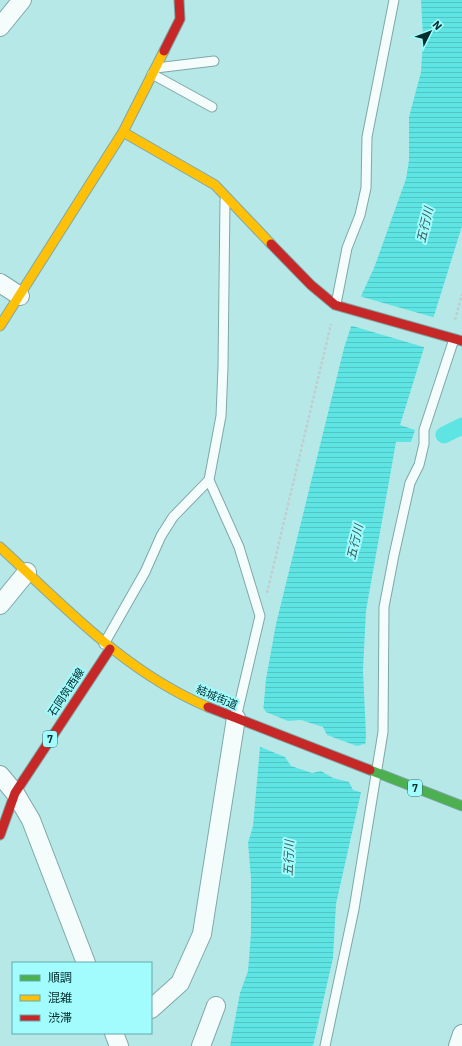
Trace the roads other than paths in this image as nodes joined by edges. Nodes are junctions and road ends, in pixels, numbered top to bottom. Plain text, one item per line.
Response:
1 (22, 0) edge
2 (179, 0) edge
3 (394, 0) edge
4 (0, 27) edge
5 (214, 61) dead end
6 (154, 71) junction
7 (212, 107) dead end
8 (124, 132) junction
9 (225, 195) junction
10 (0, 283) edge
11 (20, 296) junction
12 (339, 306) junction
13 (0, 326) edge
14 (452, 338) edge
15 (209, 480) junction
16 (0, 548) edge
17 (27, 572) junction
18 (0, 605) edge
19 (107, 646) junction
20 (239, 719) junction
21 (372, 772) junction
22 (0, 775) edge
23 (15, 793) junction
24 (462, 806) edge
25 (0, 832) edge
26 (86, 962) edge
27 (216, 1006) dead end
28 (152, 1008) edge
29 (462, 1034) edge
30 (200, 1046) edge
31 (325, 1046) edge
32 (458, 1046) edge

1 - 4 street
2 - 6 street
3 - 12 lane
5 - 6 lane
6 - 7 lane
6 - 8 street
8 - 9 street
8 - 11 street
9 - 12 street
9 - 15 lane
10 - 11 street
11 - 13 street
12 - 14 street
14 - 21 lane
15 - 19 lane
15 - 20 lane
16 - 17 street, 結城街道 / 7
17 - 18 street
17 - 19 street, 結城街道 / 7
19 - 20 street, 結城街道 / 7
19 - 23 street, 石岡筑西線 / 7
20 - 21 street, 結城街道 / 7
20 - 28 street
21 - 24 street, 結城街道 / 7
21 - 31 lane
22 - 23 street
23 - 25 street, 石岡筑西線 / 7
23 - 26 street
27 - 30 street
29 - 32 street

